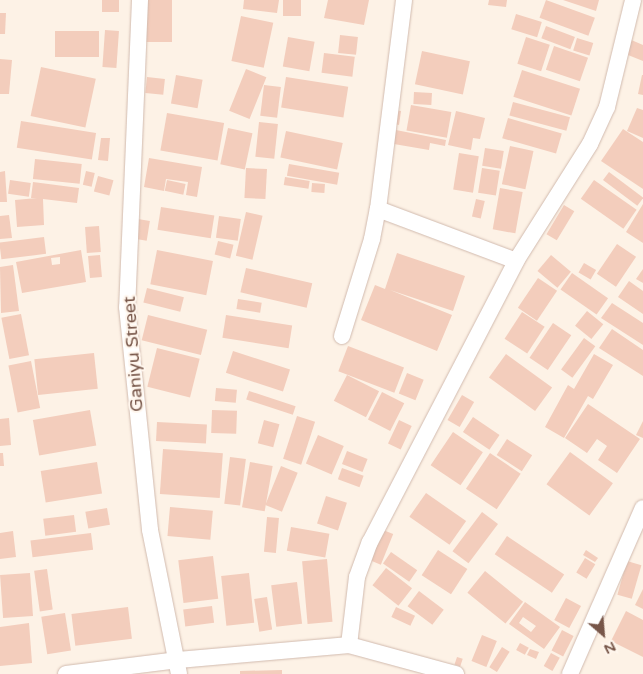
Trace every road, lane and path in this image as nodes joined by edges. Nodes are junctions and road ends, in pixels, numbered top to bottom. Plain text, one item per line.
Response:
1 (140, 0) edge
2 (404, 0) edge
3 (633, 0) edge
4 (378, 209) junction
5 (516, 261) junction
6 (342, 336) dead end
7 (643, 508) edge
8 (349, 645) junction
9 (179, 667) edge
10 (66, 674) edge
11 (456, 674) edge
12 (570, 674) edge

1 - 9 street, Ganiyu Street
2 - 4 street
3 - 5 street
4 - 5 street
4 - 6 street
5 - 8 street
7 - 12 street
8 - 9 street
8 - 11 street
9 - 10 street

